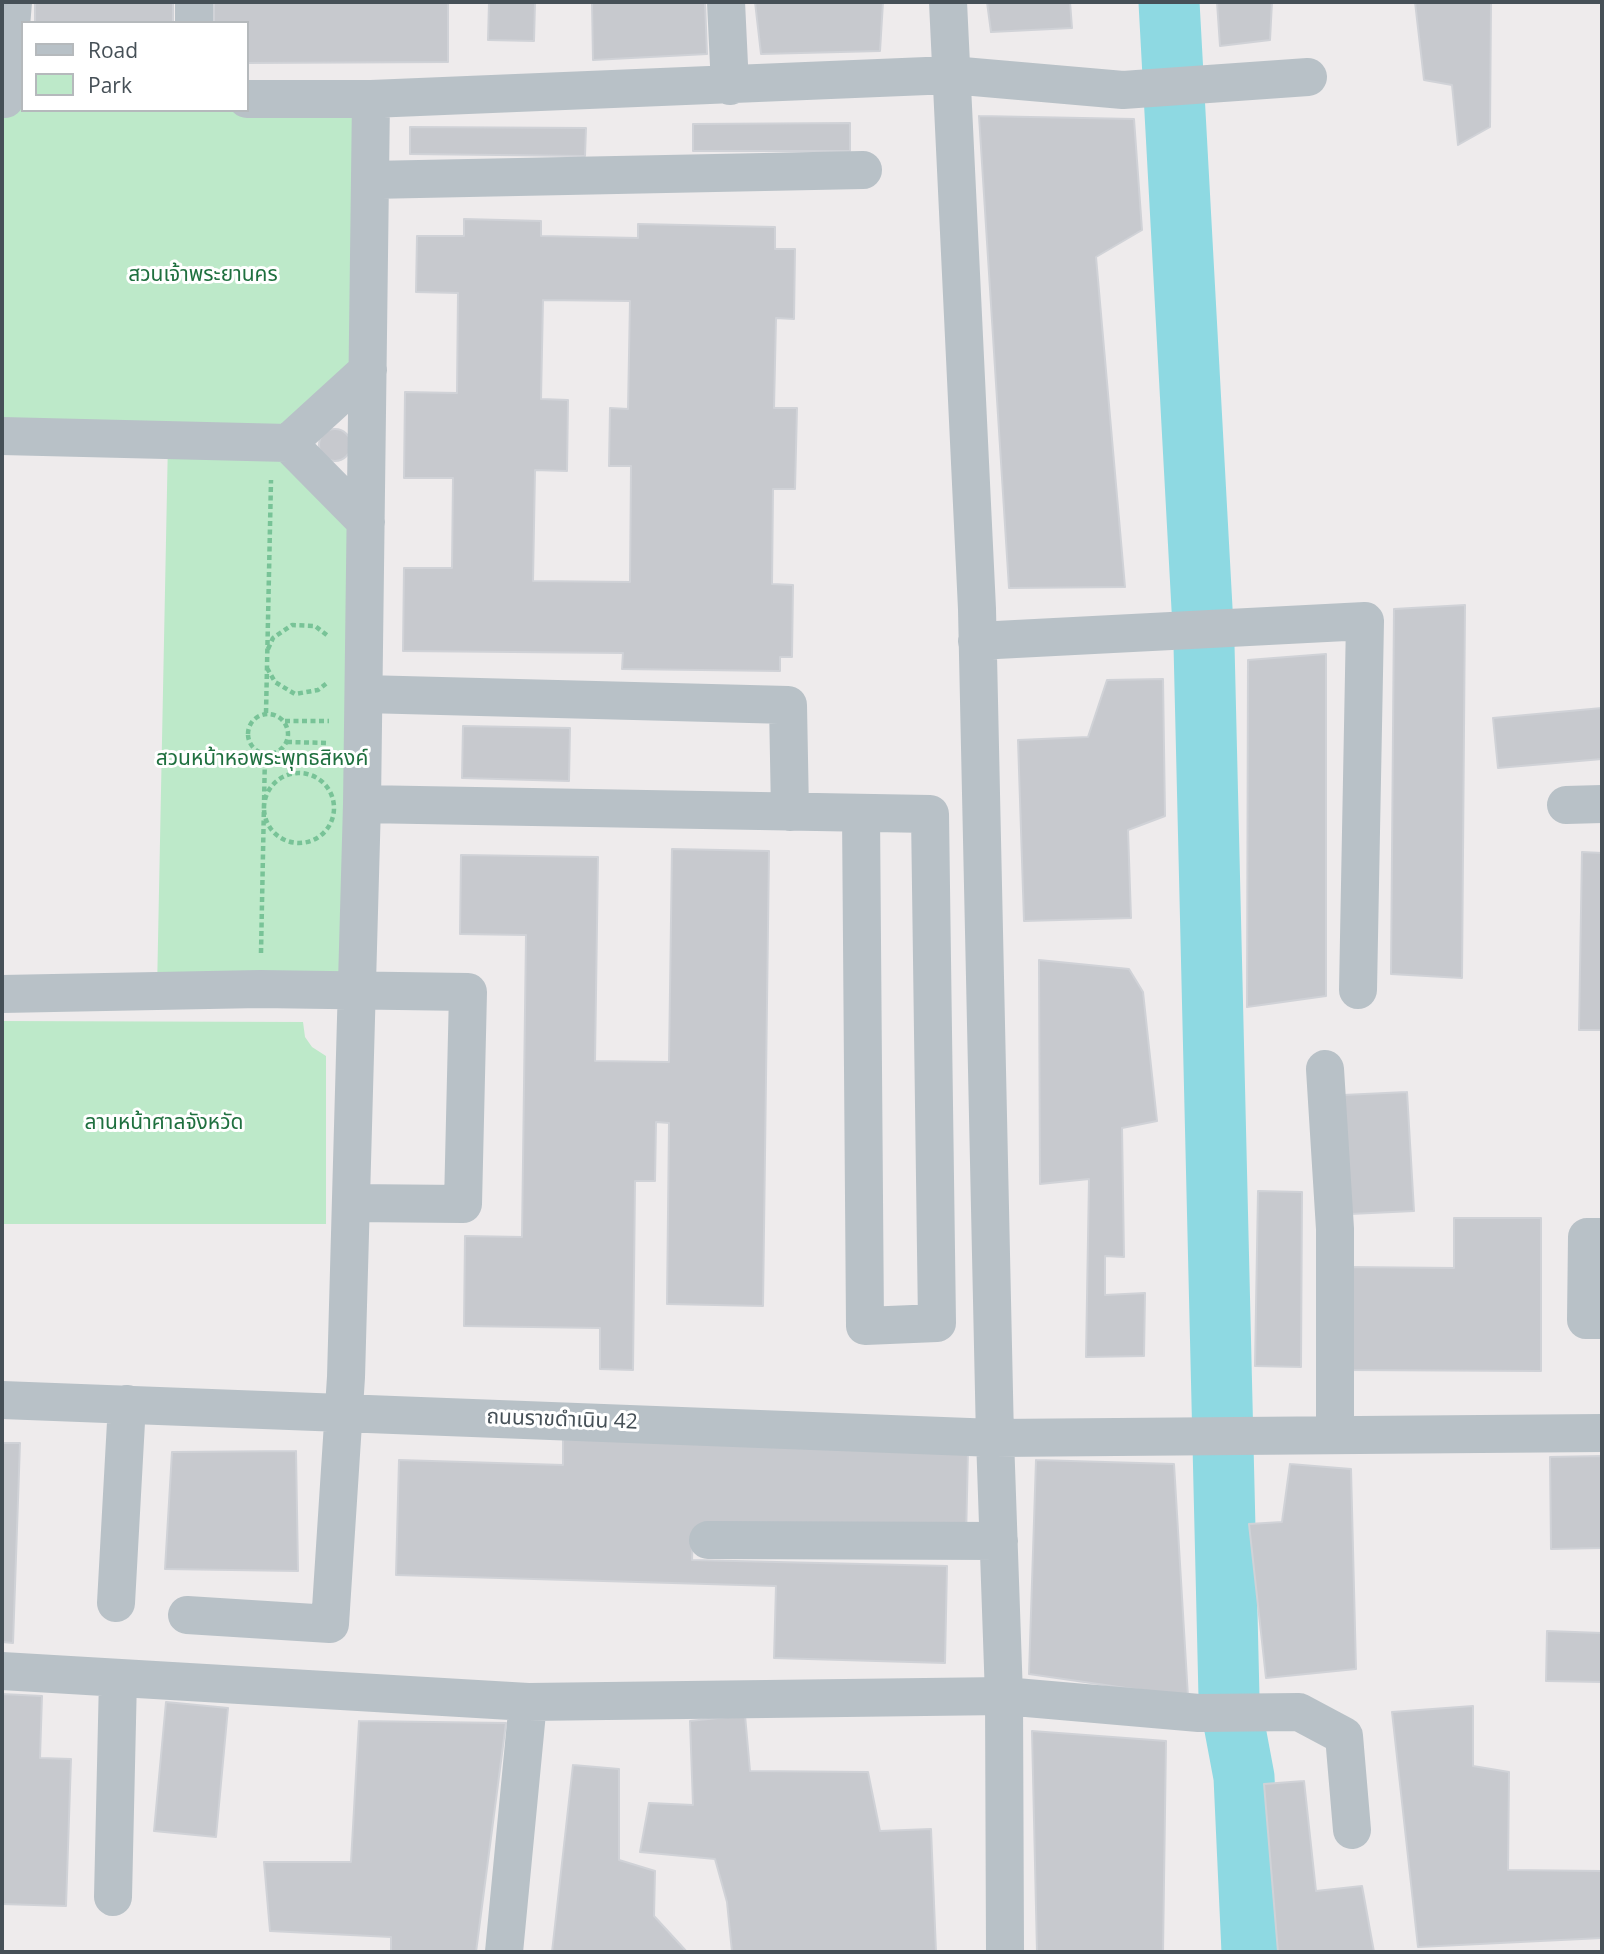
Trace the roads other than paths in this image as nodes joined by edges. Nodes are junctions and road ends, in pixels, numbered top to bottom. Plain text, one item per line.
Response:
1 (13, 2) edge
2 (194, 2) edge
3 (726, 2) edge
4 (948, 2) edge
5 (194, 21) edge
6 (951, 75) junction
7 (1308, 77) dead end
8 (730, 86) junction
9 (10, 99) edge
10 (248, 99) edge
11 (371, 99) junction
12 (863, 170) dead end
13 (370, 180) junction
14 (368, 370) junction
15 (2, 436) edge
16 (280, 442) junction
17 (366, 522) junction
18 (977, 640) junction
19 (349, 684) junction
20 (362, 804) junction
21 (790, 813) junction
22 (861, 813) junction
23 (357, 990) junction
24 (1359, 990) dead end
25 (2, 994) edge
26 (1325, 1069) dead end
27 (351, 1203) junction
28 (1602, 1237) edge
29 (1602, 1321) edge
30 (2, 1400) edge
31 (127, 1404) junction
32 (344, 1412) junction
33 (1602, 1433) edge
34 (1316, 1434) junction
35 (995, 1438) junction
36 (708, 1539) dead end
37 (999, 1541) junction
38 (116, 1603) dead end
39 (187, 1615) dead end
40 (2, 1671) edge
41 (117, 1678) junction
42 (1004, 1696) junction
43 (528, 1702) junction
44 (1352, 1830) dead end
45 (113, 1897) dead end
46 (504, 1952) edge
47 (1005, 1952) edge

1 - 9 street
2 - 5 street
3 - 8 street
4 - 6 street
6 - 7 street
6 - 8 street
6 - 18 street
8 - 11 street
10 - 11 street
11 - 13 street
12 - 13 street
13 - 14 street
14 - 16 street
14 - 17 street
15 - 16 street
16 - 17 street
17 - 19 street
18 - 24 street
18 - 35 street
19 - 20 street
19 - 21 street
20 - 21 street
20 - 23 street
21 - 22 street
22 - 22 street
23 - 25 street
23 - 27 street
23 - 27 street
26 - 34 street
27 - 32 street
28 - 29 street
30 - 31 street, ถนนราขดำเนิน 42
31 - 32 street, ถนนราขดำเนิน 42
31 - 38 street
32 - 35 street, ถนนราขดำเนิน 42
32 - 39 street
33 - 34 street, ถนนราขดำเนิน 42
34 - 35 street, ถนนราขดำเนิน 42
35 - 37 street
36 - 37 street
37 - 42 street
40 - 41 street
41 - 43 street
41 - 45 street
42 - 43 street
42 - 44 street
42 - 47 street
43 - 46 street

